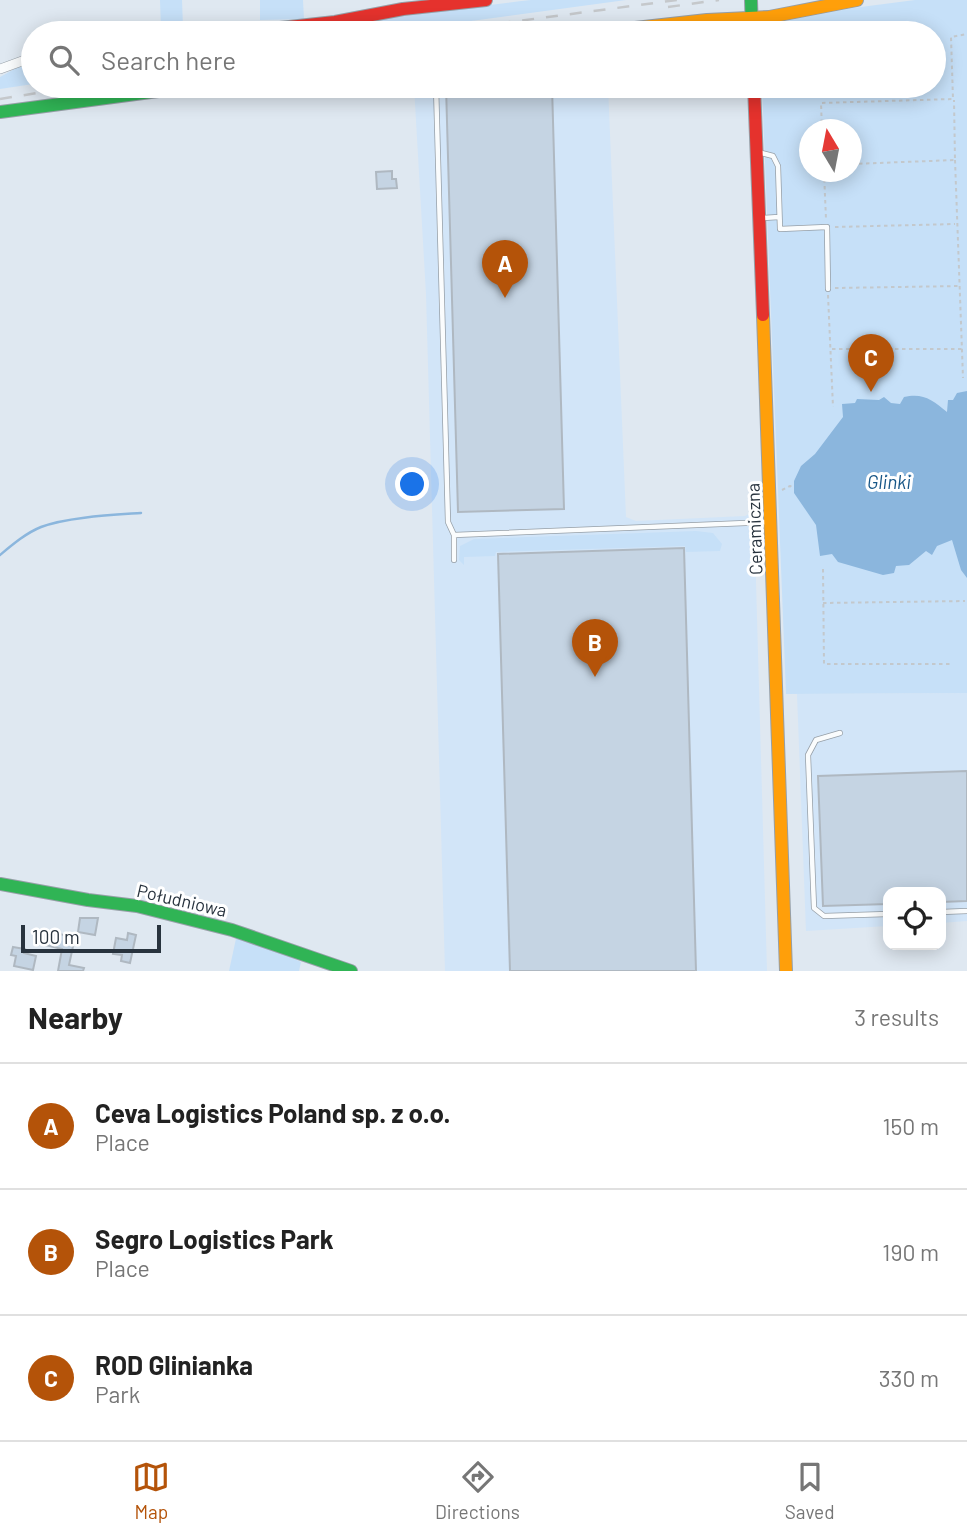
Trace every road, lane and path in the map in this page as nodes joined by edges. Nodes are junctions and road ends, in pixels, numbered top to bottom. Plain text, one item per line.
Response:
1 (486, 0) edge
2 (751, 0) edge
3 (857, 0) edge
4 (752, 18) junction
5 (340, 21) edge
6 (697, 21) edge
7 (967, 34) edge
8 (21, 61) edge
9 (0, 69) edge
10 (106, 98) edge
11 (436, 98) edge
12 (755, 98) edge
13 (954, 99) junction
14 (0, 112) edge
15 (822, 119) edge
16 (757, 152) junction
17 (955, 160) junction
18 (862, 164) edge
19 (825, 182) edge
20 (779, 217) junction
21 (760, 218) junction
22 (957, 224) junction
23 (827, 227) junction
24 (960, 286) junction
25 (828, 289) junction
26 (831, 349) junction
27 (962, 349) junction
28 (963, 377) dead end
29 (833, 407) dead end
30 (794, 488) dead end
31 (771, 489) junction
32 (772, 522) junction
33 (454, 535) junction
34 (454, 560) dead end
35 (823, 569) dead end
36 (965, 601) dead end
37 (823, 603) junction
38 (951, 664) dead end
39 (840, 733) dead end
40 (0, 884) edge
41 (967, 911) edge
42 (946, 912) edge
43 (883, 914) edge
44 (351, 971) edge
45 (786, 971) edge

1 - 5 street
2 - 4 street
3 - 4 street
4 - 6 street
7 - 13 path
8 - 9 street
10 - 14 street
11 - 33 lane
12 - 16 street, Ceramiczna
13 - 15 path
13 - 17 path
16 - 20 lane
16 - 21 street, Ceramiczna
17 - 18 path
17 - 22 path
19 - 23 path
20 - 21 lane
20 - 23 lane
21 - 31 street, Ceramiczna
22 - 23 path
22 - 24 path
23 - 25 lane
24 - 25 path
24 - 27 path
25 - 26 path
26 - 27 path
26 - 29 path
27 - 28 path
30 - 31 path
31 - 32 street, Ceramiczna
32 - 33 lane
32 - 45 street, Ceramiczna
33 - 34 lane
35 - 37 path
36 - 37 path
37 - 38 path
39 - 43 lane
40 - 44 street, Południowa
41 - 42 lane

